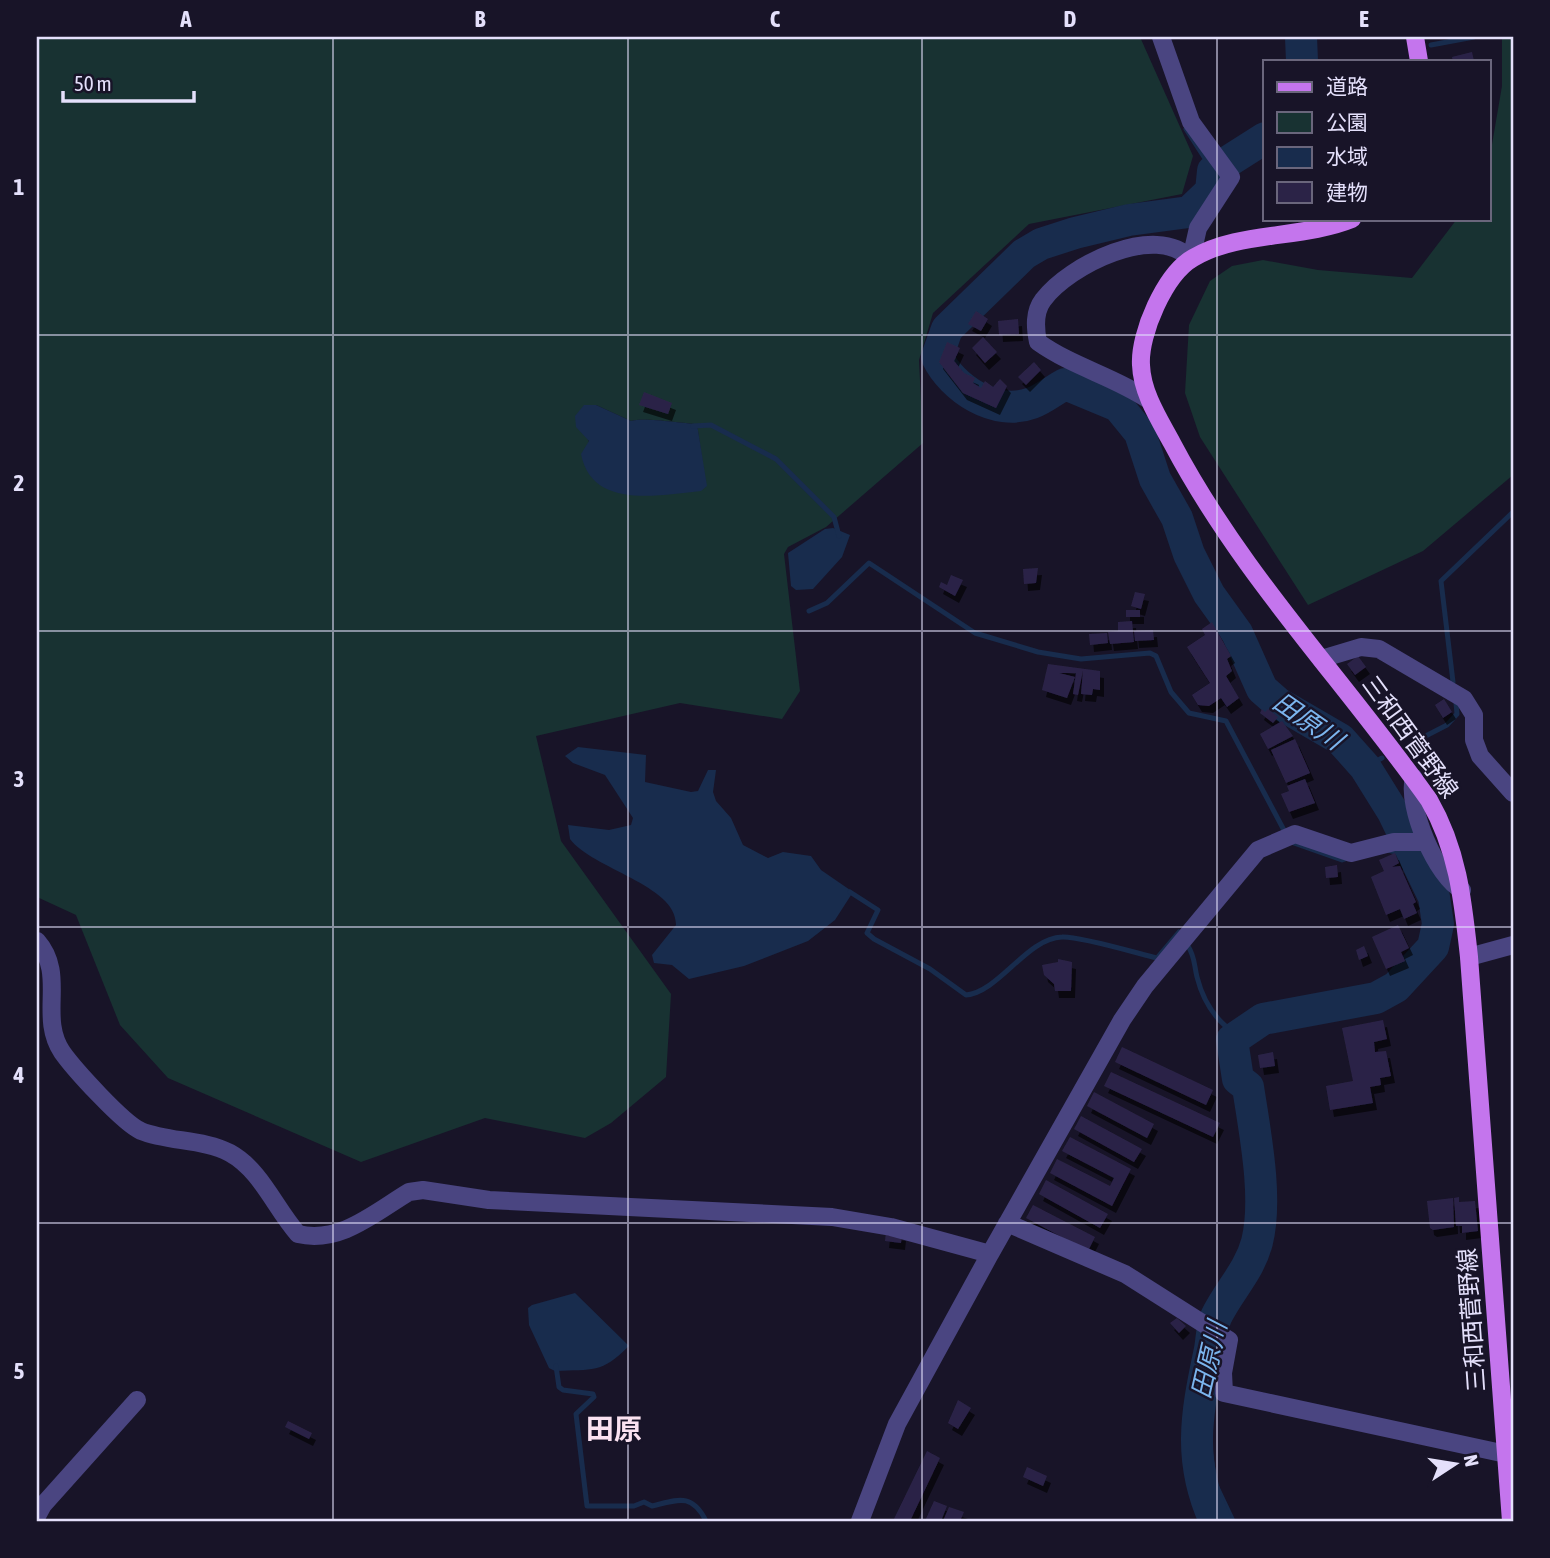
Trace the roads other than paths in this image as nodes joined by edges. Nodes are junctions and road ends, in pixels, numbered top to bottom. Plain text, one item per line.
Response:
1 (1161, 37) edge
2 (1415, 37) edge
3 (1419, 60) edge
4 (1348, 220) edge
5 (1191, 259) junction
6 (1149, 400) junction
7 (1321, 659) junction
8 (1413, 778) junction
9 (1513, 793) edge
10 (1422, 842) junction
11 (1462, 890) junction
12 (37, 941) edge
13 (1513, 944) edge
14 (1469, 957) junction
15 (1007, 1223) junction
16 (990, 1254) junction
17 (1506, 1348) edge
18 (136, 1400) dead end
19 (1506, 1454) junction
20 (37, 1516) edge
21 (860, 1521) edge
22 (1511, 1521) edge

1 - 5 street
2 - 3 main road
4 - 5 main road, 三和西菅野線
5 - 6 main road, 三和西菅野線
5 - 6 street
6 - 7 main road, 三和西菅野線
7 - 8 main road, 三和西菅野線
7 - 9 street
8 - 10 street
8 - 11 main road, 三和西菅野線
10 - 11 street
10 - 15 street
11 - 14 main road, 三和西菅野線
12 - 16 street
13 - 14 street
14 - 17 main road, 三和西菅野線
15 - 16 street
15 - 19 street
16 - 21 street
17 - 19 main road, 三和西菅野線
18 - 20 street
19 - 22 main road, 三和西菅野線

